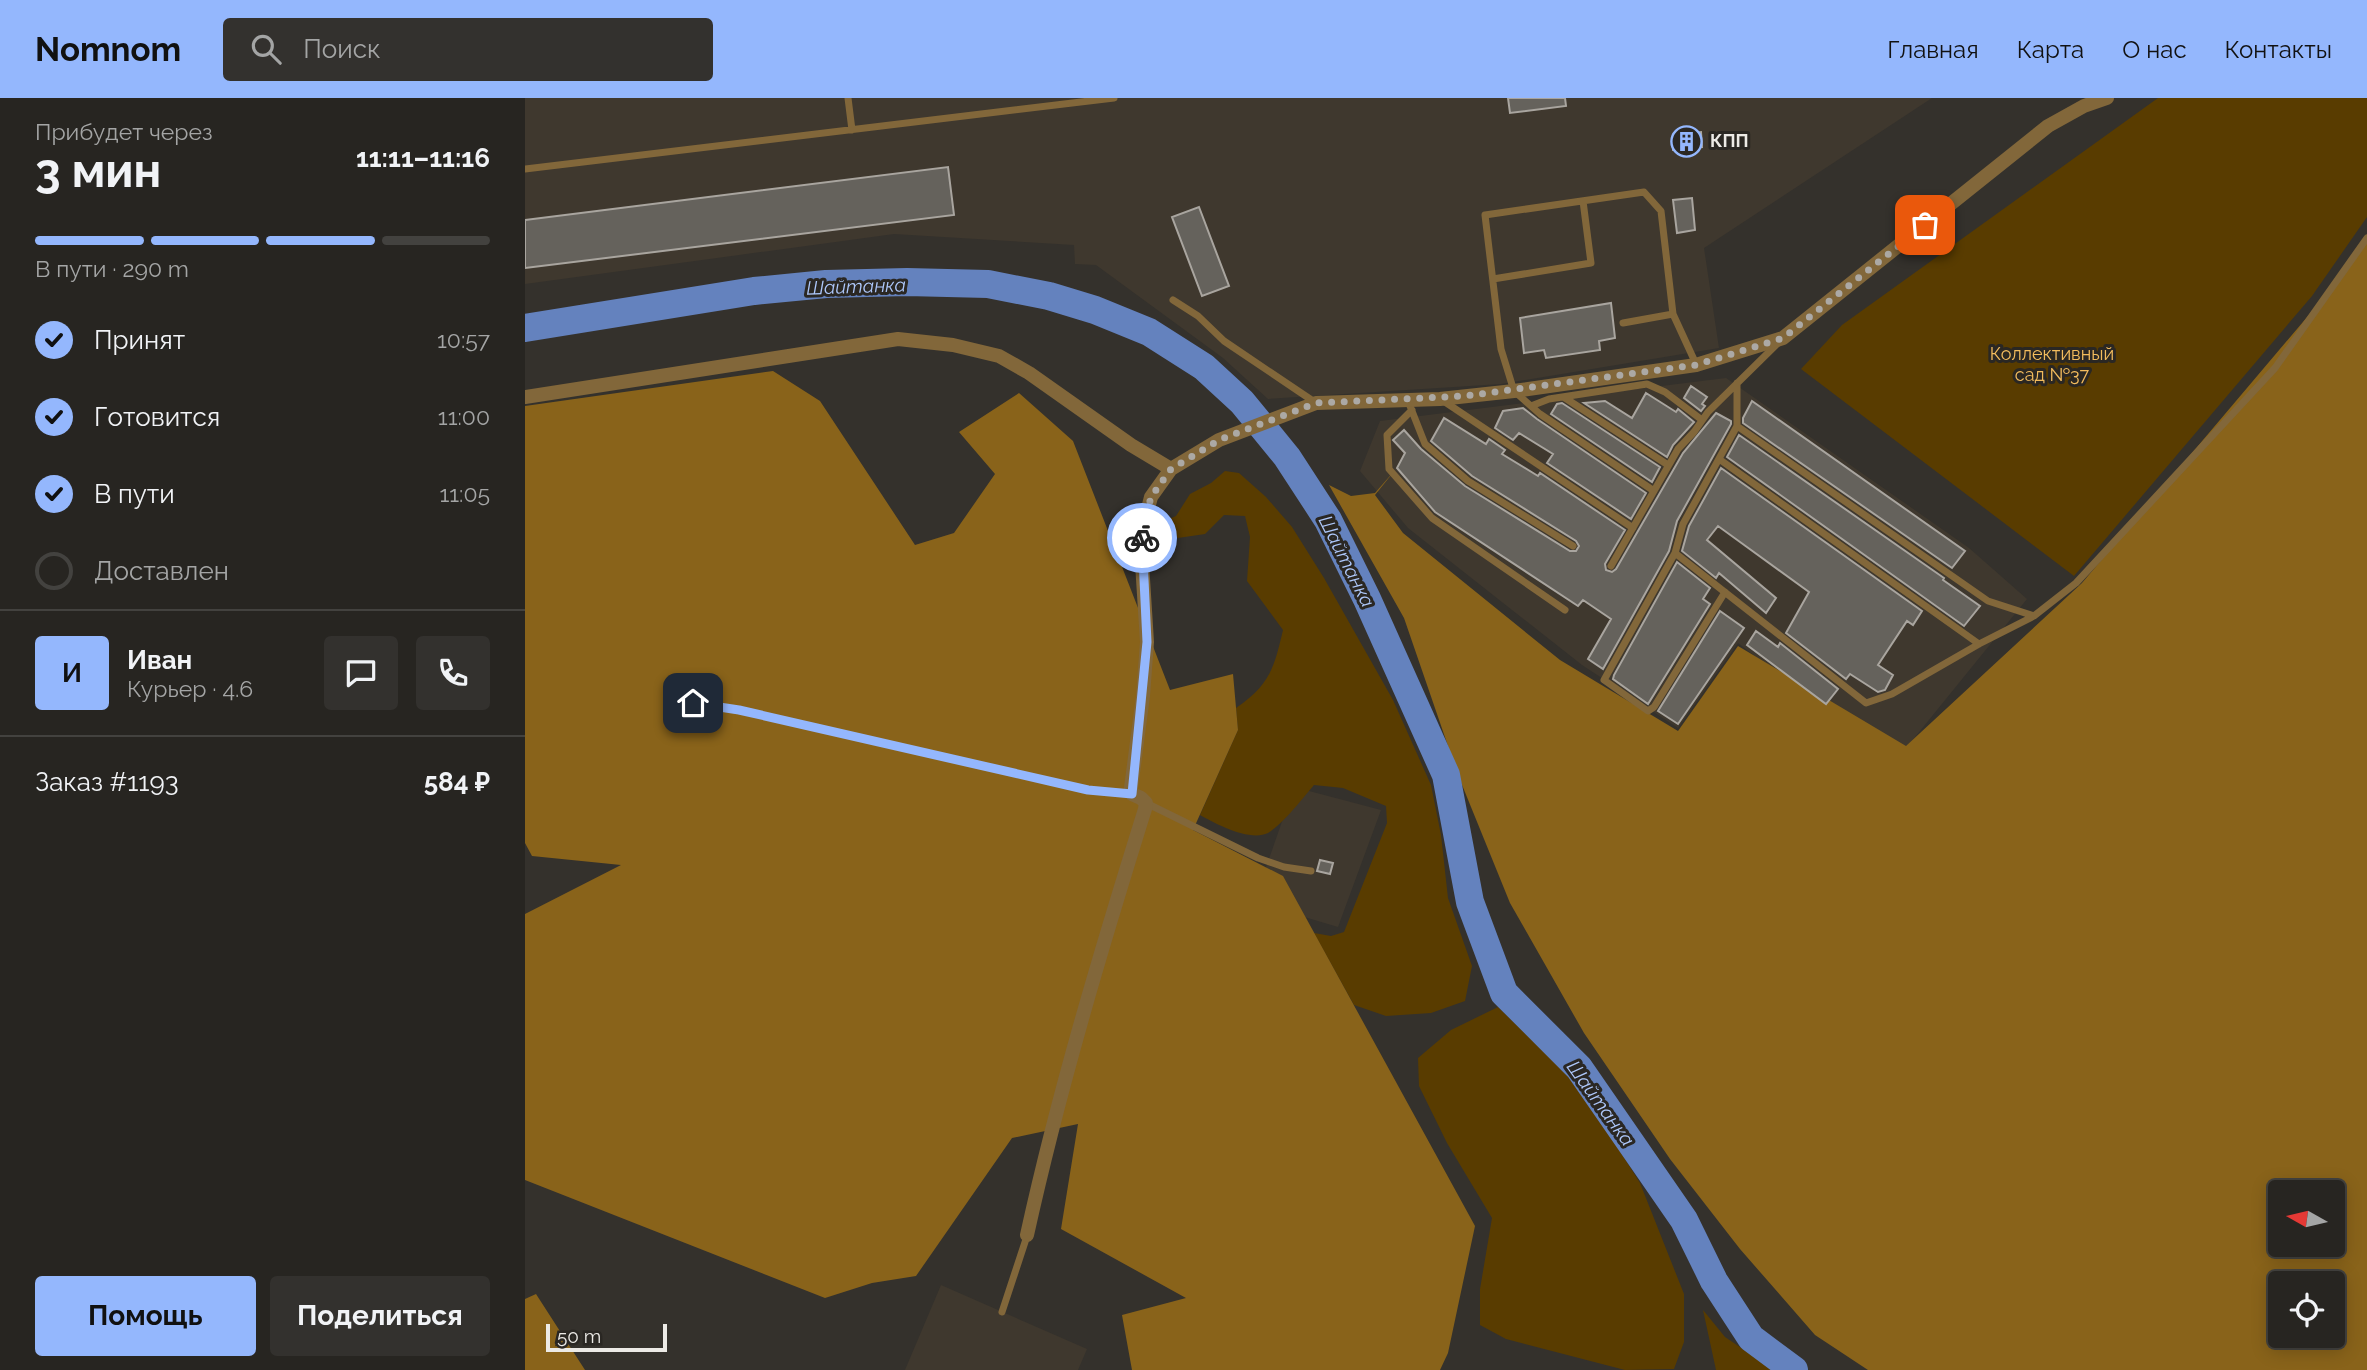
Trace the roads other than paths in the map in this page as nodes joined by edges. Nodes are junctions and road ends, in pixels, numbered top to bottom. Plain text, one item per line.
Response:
1 (848, 98) edge
2 (1114, 98) edge
3 (2107, 98) edge
4 (852, 130) junction
5 (525, 169) edge
6 (1583, 201) junction
7 (2367, 238) edge
8 (1493, 279) junction
9 (1173, 300) dead end
10 (1673, 314) junction
11 (1623, 323) dead end
12 (1783, 338) junction
13 (1696, 365) junction
14 (1737, 383) junction
15 (1514, 391) junction
16 (525, 397) edge
17 (1440, 398) junction
18 (1565, 398) junction
19 (1316, 403) junction
20 (1409, 405) junction
21 (1531, 406) junction
22 (1702, 420) junction
23 (1737, 426) junction
24 (1719, 459) junction
25 (1668, 465) junction
26 (1171, 469) junction
27 (1654, 491) junction
28 (1633, 528) junction
29 (1573, 546) dead end
30 (1675, 553) junction
31 (1611, 566) dead end
32 (1724, 592) junction
33 (1566, 610) dead end
34 (2034, 616) junction
35 (1979, 644) junction
36 (693, 703) dead end
37 (1132, 794) junction
38 (1146, 803) junction
39 (1311, 871) dead end
40 (1027, 1235) joint
41 (1002, 1312) dead end

1 - 4 lane
2 - 4 lane
3 - 12 street
4 - 5 lane
6 - 8 lane
6 - 8 lane
6 - 10 lane
7 - 34 lane
8 - 15 lane
9 - 19 lane
10 - 11 lane
10 - 13 lane
12 - 13 street
12 - 14 lane
13 - 15 street
14 - 22 lane
14 - 23 lane
15 - 17 street
15 - 21 lane
16 - 26 street
17 - 20 street
17 - 28 lane
18 - 21 lane
18 - 22 lane
18 - 25 lane
19 - 20 street
19 - 26 street
20 - 29 lane
20 - 33 lane
21 - 27 lane
22 - 25 lane
23 - 24 lane
23 - 34 lane
24 - 30 lane
24 - 35 lane
25 - 27 lane
26 - 37 street
27 - 28 lane
28 - 31 lane
30 - 32 lane
30 - 32 lane
32 - 35 lane
34 - 35 lane
36 - 37 lane
37 - 38 street
38 - 39 lane
38 - 40 street
40 - 41 lane

